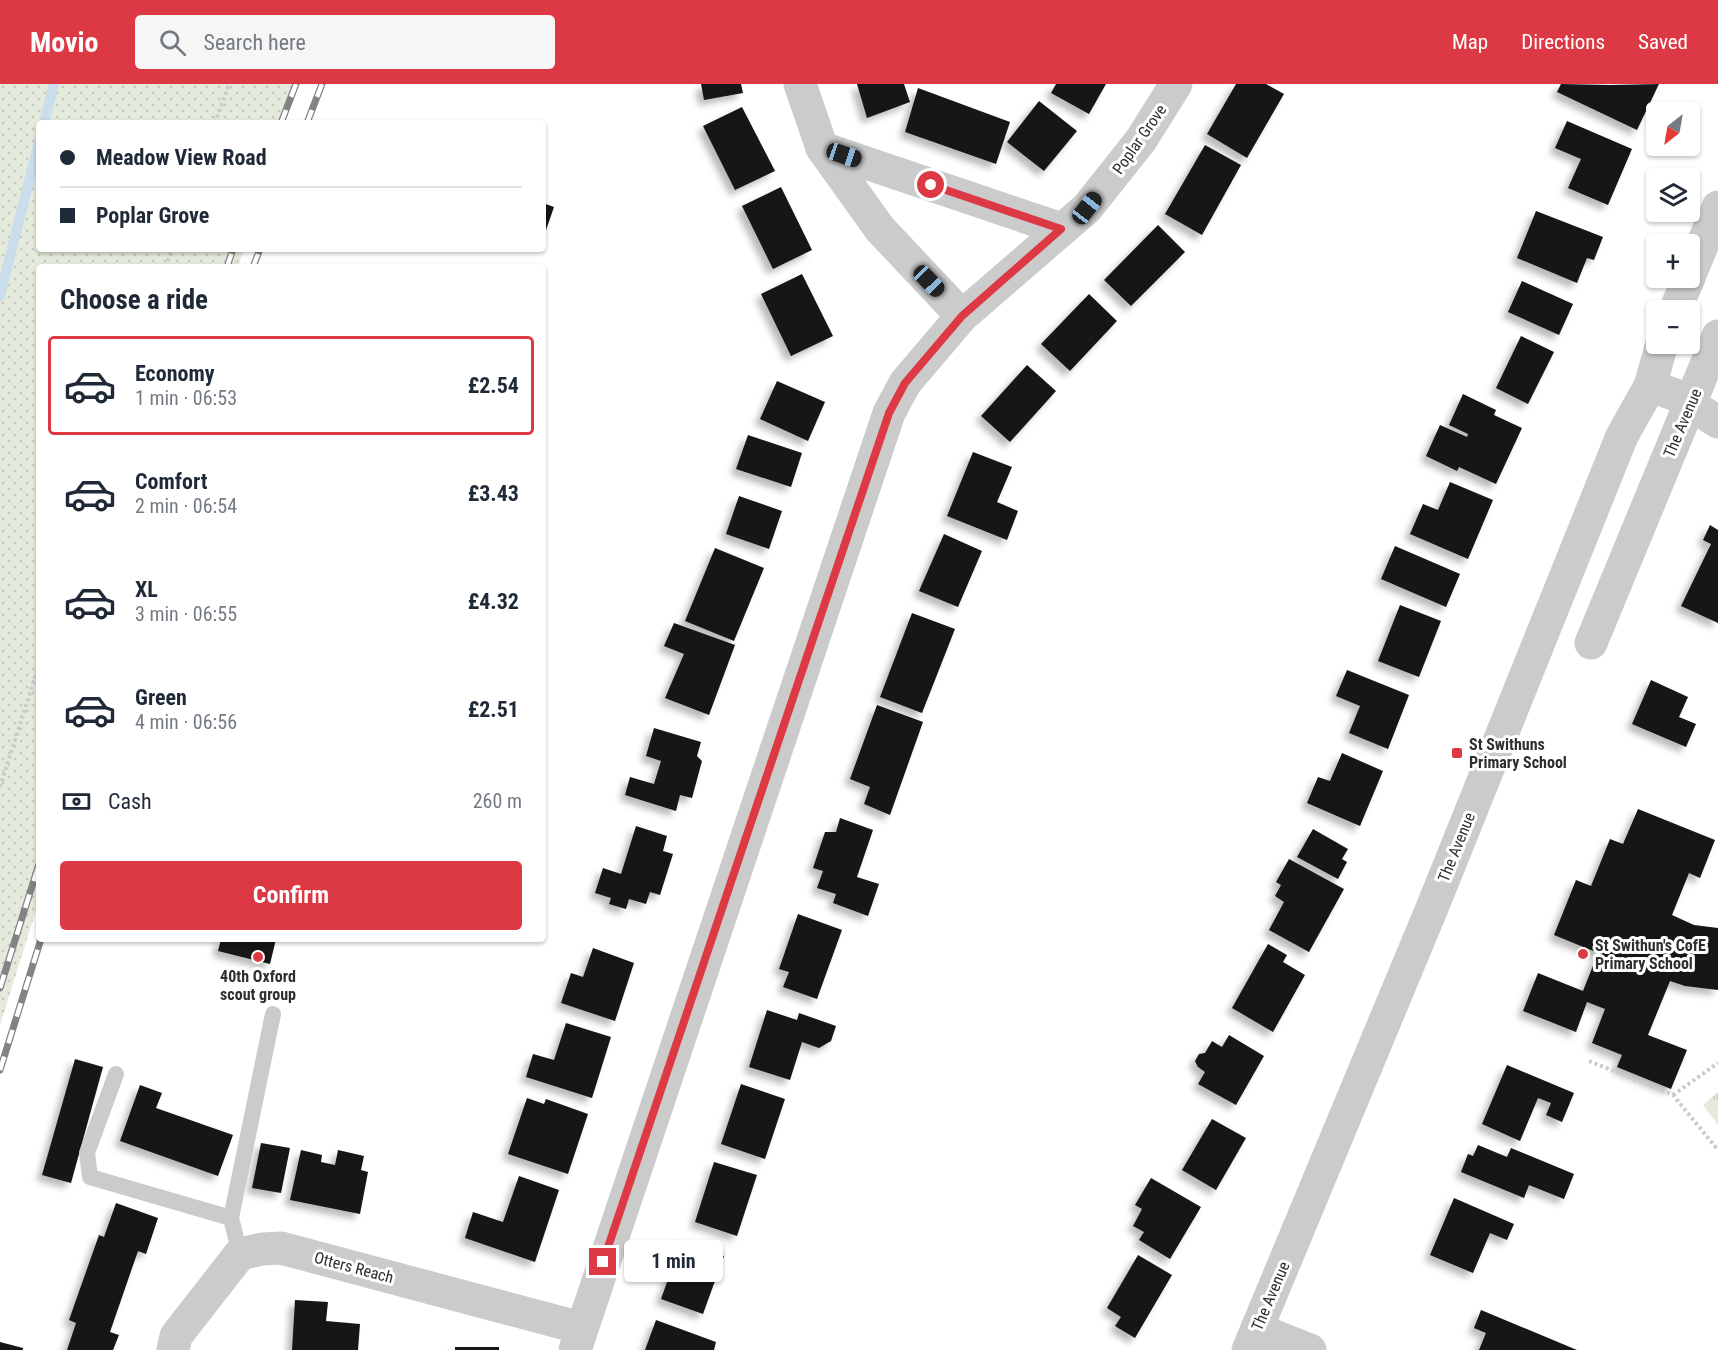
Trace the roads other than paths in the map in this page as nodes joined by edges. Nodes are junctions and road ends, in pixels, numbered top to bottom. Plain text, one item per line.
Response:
1 (801, 84) edge
2 (1176, 84) edge
3 (822, 148) junction
4 (1718, 207) edge
5 (1061, 229) junction
6 (1700, 250) edge
7 (962, 316) junction
8 (1718, 336) edge
9 (1659, 354) edge
10 (1650, 386) junction
11 (1690, 403) junction
12 (1718, 422) edge
13 (1591, 643) dead end
14 (273, 1014) dead end
15 (116, 1074) dead end
16 (231, 1218) junction
17 (240, 1254) junction
18 (578, 1339) edge
19 (1252, 1339) edge
20 (173, 1350) edge
21 (1310, 1350) edge

1 - 3 street
2 - 5 street, Poplar Grove
3 - 5 street
3 - 7 street
4 - 6 street
5 - 7 street, Poplar Grove
7 - 18 street, Poplar Grove
8 - 11 street, The Avenue
9 - 10 street, The Avenue
10 - 11 street
10 - 19 street, The Avenue
11 - 12 street
11 - 13 street, The Avenue
14 - 16 lane
15 - 16 lane
16 - 17 lane
17 - 18 street, Otters Reach
17 - 20 street
19 - 21 street

